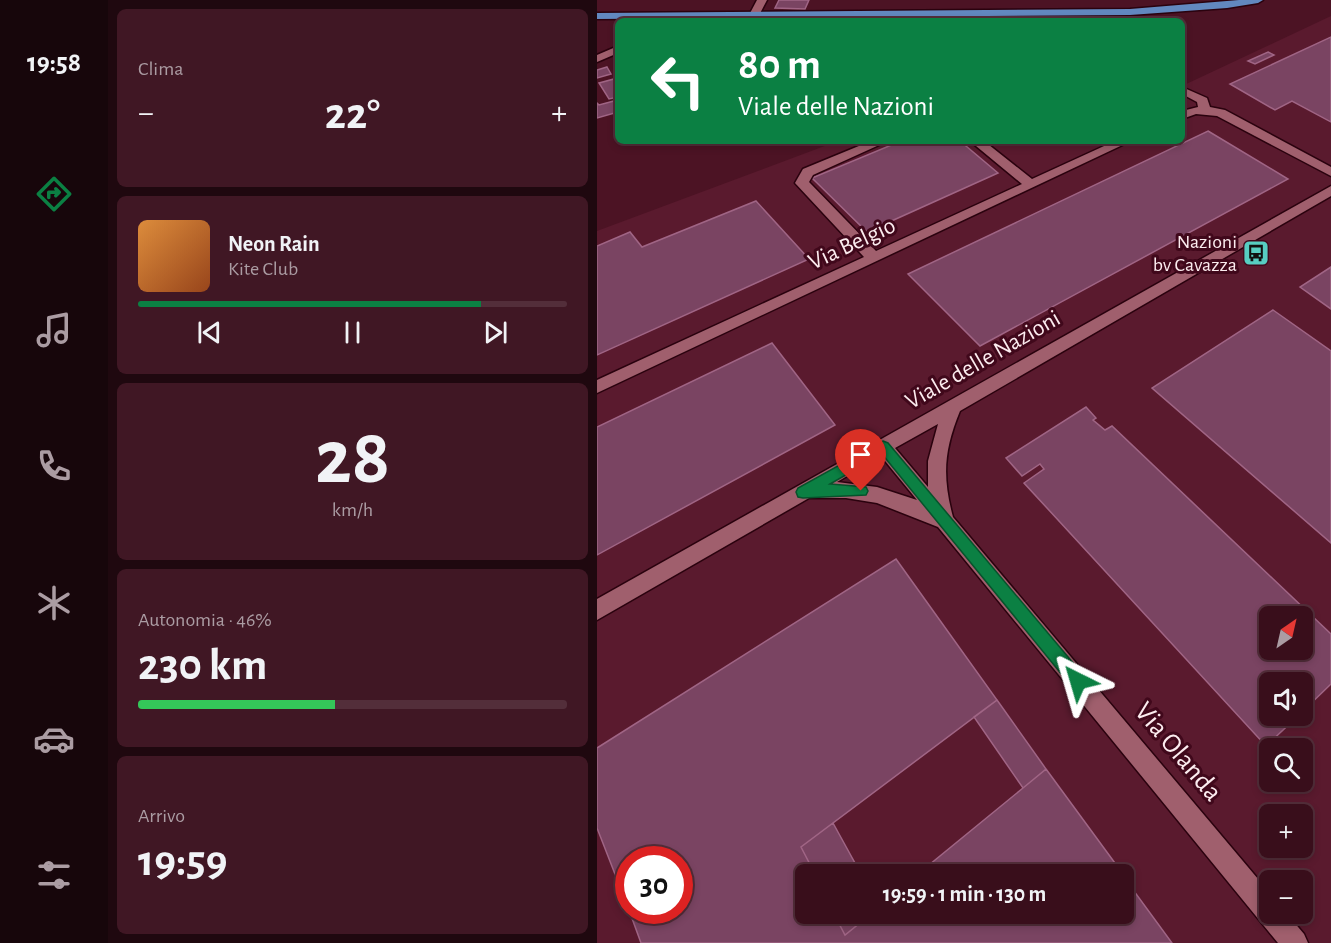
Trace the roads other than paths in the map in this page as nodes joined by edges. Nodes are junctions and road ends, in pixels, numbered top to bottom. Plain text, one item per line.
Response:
1 (762, 0) edge
2 (1258, 0) edge
3 (597, 16) edge
4 (753, 16) junction
5 (621, 18) edge
6 (688, 18) edge
7 (615, 51) edge
8 (597, 59) edge
9 (1185, 91) edge
10 (1204, 110) junction
11 (1185, 113) edge
12 (875, 144) edge
13 (980, 144) edge
14 (1119, 144) edge
15 (1331, 172) edge
16 (1031, 185) junction
17 (1331, 190) edge
18 (873, 258) junction
19 (597, 387) edge
20 (953, 406) junction
21 (883, 446) junction
22 (803, 492) junction
23 (946, 522) junction
24 (597, 610) edge
25 (1259, 900) edge
26 (1279, 924) edge
27 (1295, 943) edge

1 - 4 street
2 - 4 main road
3 - 5 main road
4 - 6 main road
7 - 8 street
9 - 10 street
10 - 11 street
10 - 15 street
12 - 18 street
13 - 16 street
14 - 16 street, Via Belgio
16 - 18 street, Via Belgio
17 - 20 street, Viale delle Nazioni
18 - 19 street, Via Belgio
20 - 21 street, Viale delle Nazioni
20 - 23 street, Via Olanda
21 - 22 street, Viale delle Nazioni
21 - 23 street, Via Olanda
22 - 23 street, Via Olanda
22 - 24 street, Viale delle Nazioni
23 - 25 street, Via Olanda
26 - 27 street, Via Olanda

